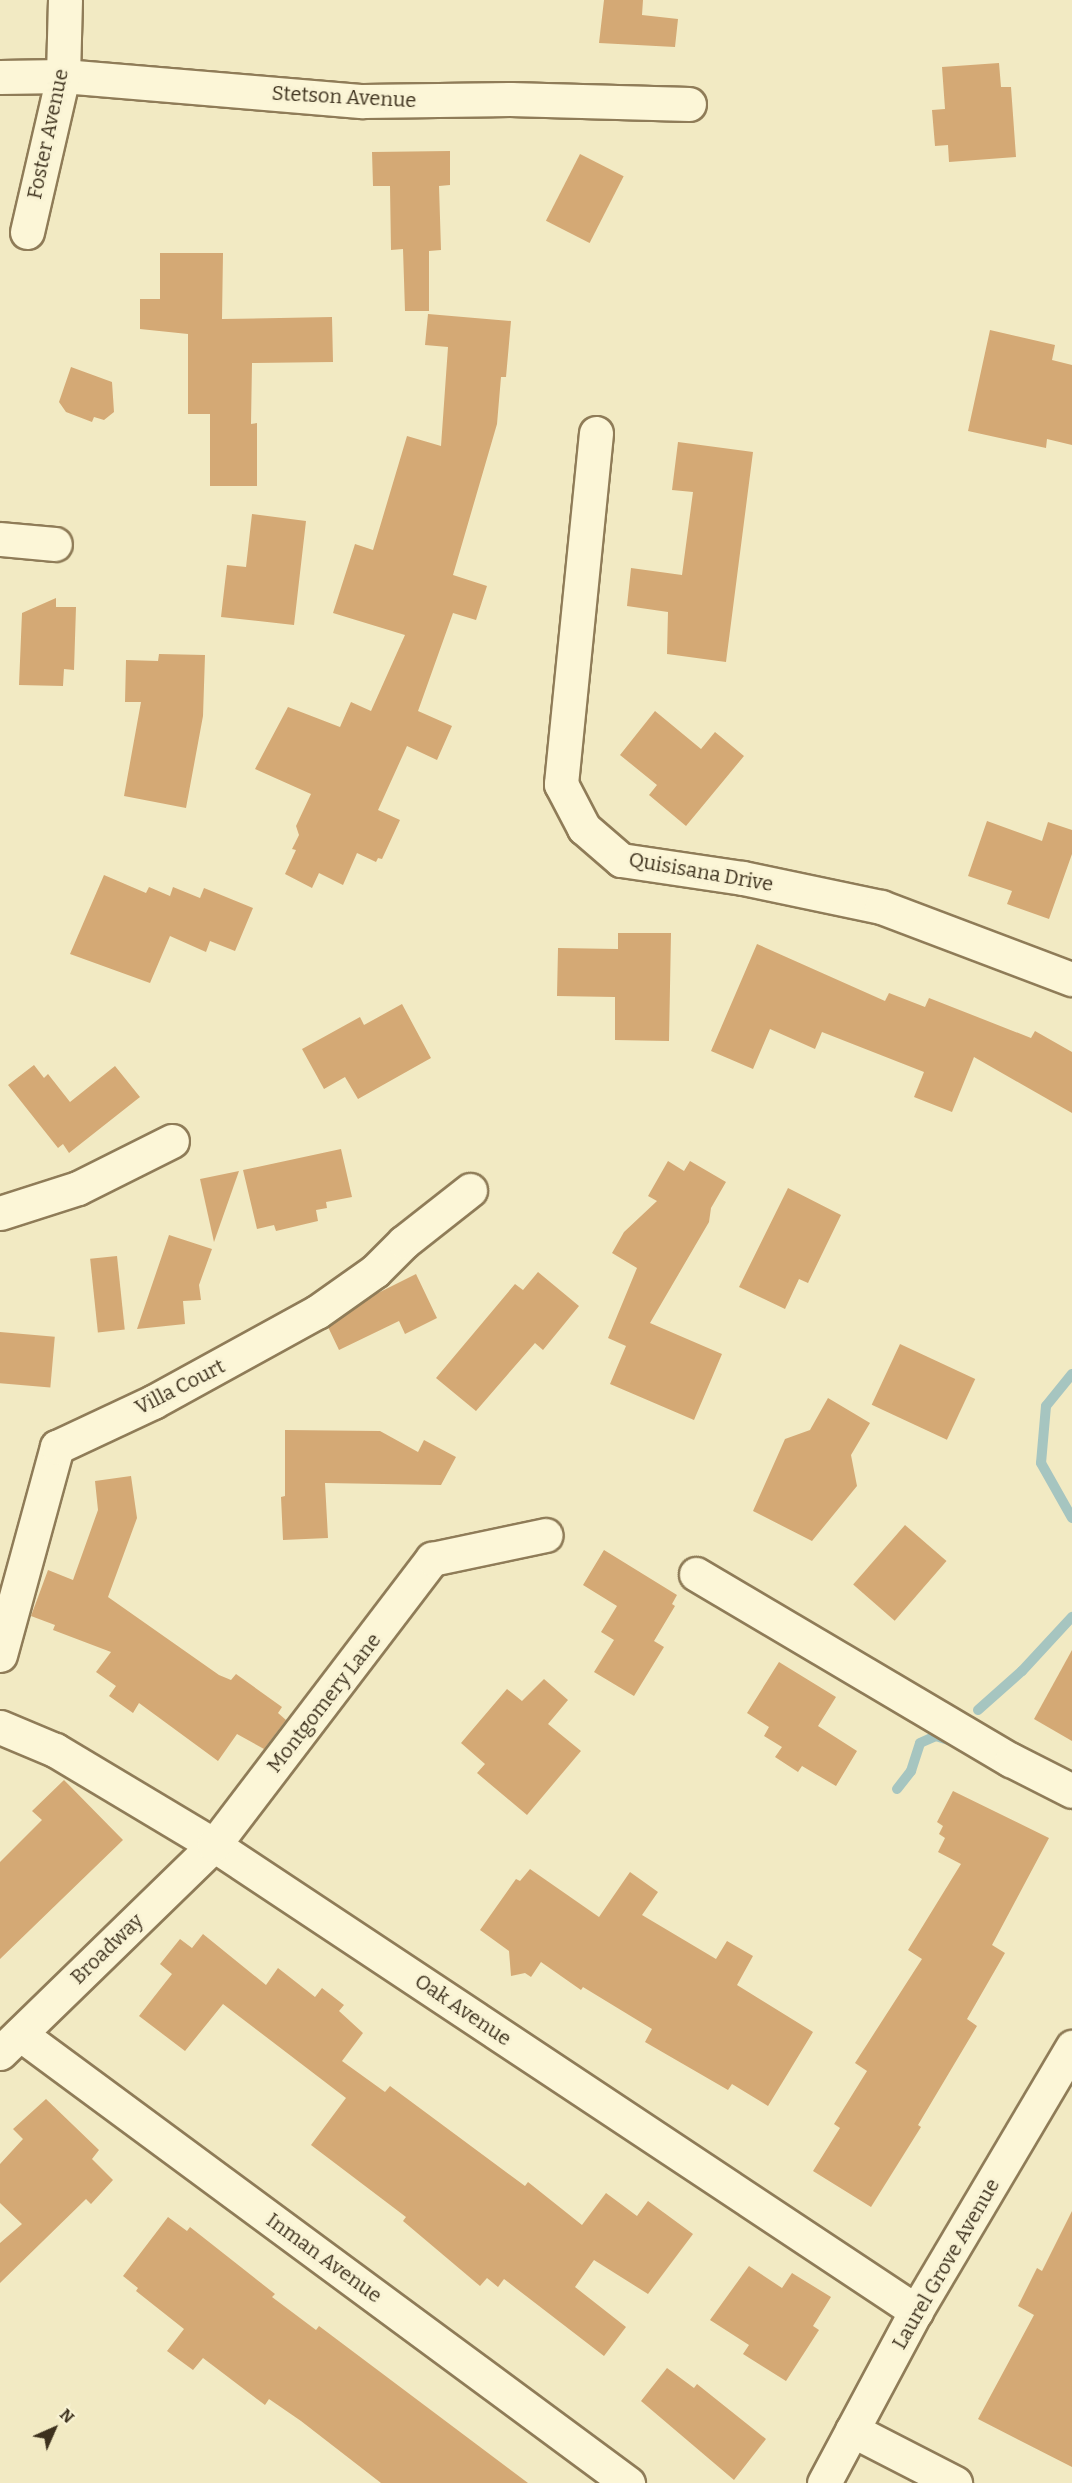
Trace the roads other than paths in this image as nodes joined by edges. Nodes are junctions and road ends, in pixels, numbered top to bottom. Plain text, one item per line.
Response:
1 (64, 0) edge
2 (0, 76) edge
3 (63, 76) junction
4 (689, 104) dead end
5 (27, 232) dead end
6 (596, 433) dead end
7 (0, 539) edge
8 (54, 544) dead end
9 (1072, 979) edge
10 (172, 1141) dead end
11 (470, 1190) dead end
12 (0, 1213) edge
13 (546, 1535) dead end
14 (696, 1574) dead end
15 (0, 1655) edge
16 (0, 1727) edge
17 (1072, 1791) edge
18 (214, 1845) junction
19 (10, 2043) edge
20 (1072, 2047) edge
21 (916, 2311) junction
22 (852, 2430) junction
23 (628, 2483) edge
24 (824, 2483) edge
25 (955, 2483) edge

1 - 3 street, Foster Avenue
2 - 3 street, Stetson Avenue
3 - 4 street, Stetson Avenue
3 - 5 street, Foster Avenue
6 - 9 street, Quisisana Drive
7 - 8 street
10 - 12 street
11 - 15 street, Villa Court
13 - 18 street, Montgomery Lane
14 - 17 street
16 - 18 street, Oak Avenue
18 - 19 street, Broadway
18 - 21 street, Oak Avenue
19 - 23 street, Inman Avenue
20 - 21 street, Laurel Grove Avenue
21 - 22 street, Laurel Grove Avenue
22 - 24 street, Laurel Grove Avenue
22 - 25 street

